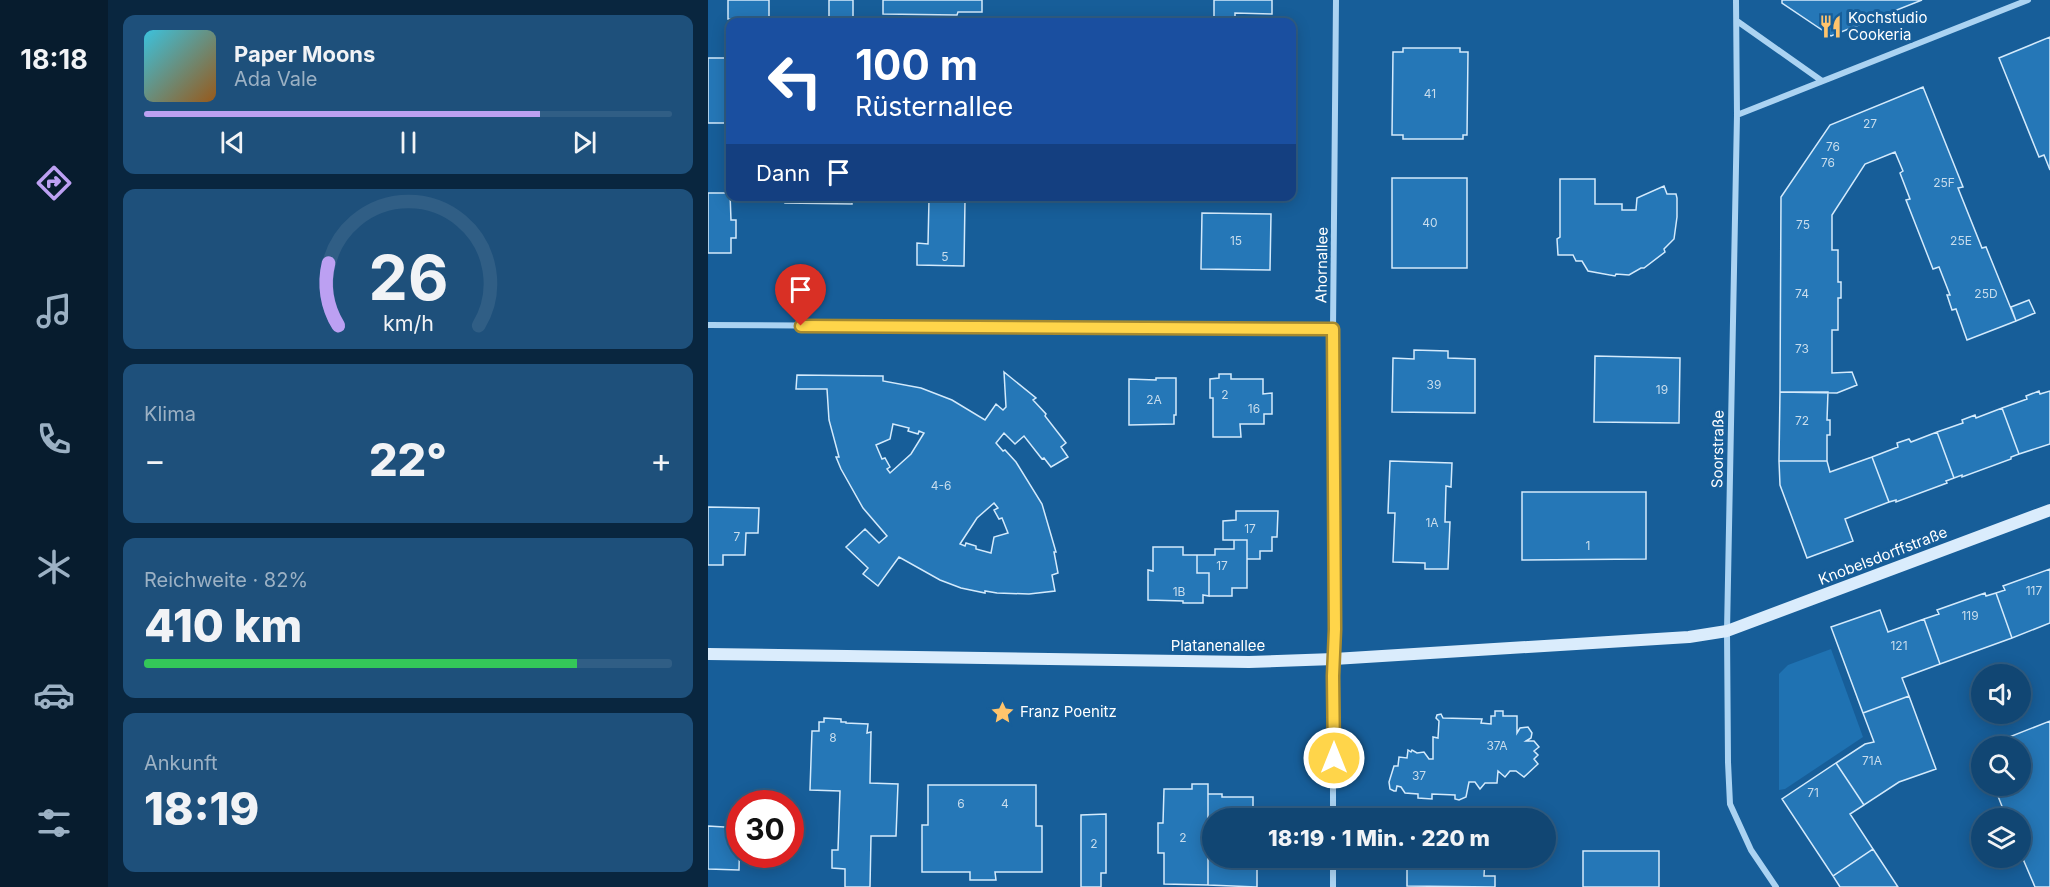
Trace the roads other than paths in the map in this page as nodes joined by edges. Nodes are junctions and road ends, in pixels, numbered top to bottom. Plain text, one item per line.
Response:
1 (1336, 0) edge
2 (1736, 0) edge
3 (2028, 0) edge
4 (1737, 21) junction
5 (1822, 81) junction
6 (1737, 116) junction
7 (708, 325) edge
8 (1333, 329) junction
9 (2050, 510) edge
10 (1727, 631) junction
11 (708, 654) edge
12 (1334, 659) junction
13 (1333, 808) edge
14 (1333, 868) edge
15 (1333, 887) edge
16 (1776, 887) edge

1 - 8 street, Ahornallee
2 - 4 street, Soorstraße
3 - 5 street
4 - 5 street
4 - 6 street, Soorstraße
5 - 6 street
6 - 10 street, Soorstraße
7 - 8 street
8 - 12 street, Ahornallee
9 - 10 street, Knobelsdorffstraße
10 - 12 street, Platanenallee
10 - 16 street, Soorstraße
11 - 12 street, Platanenallee
12 - 13 street, Ahornallee
14 - 15 street

